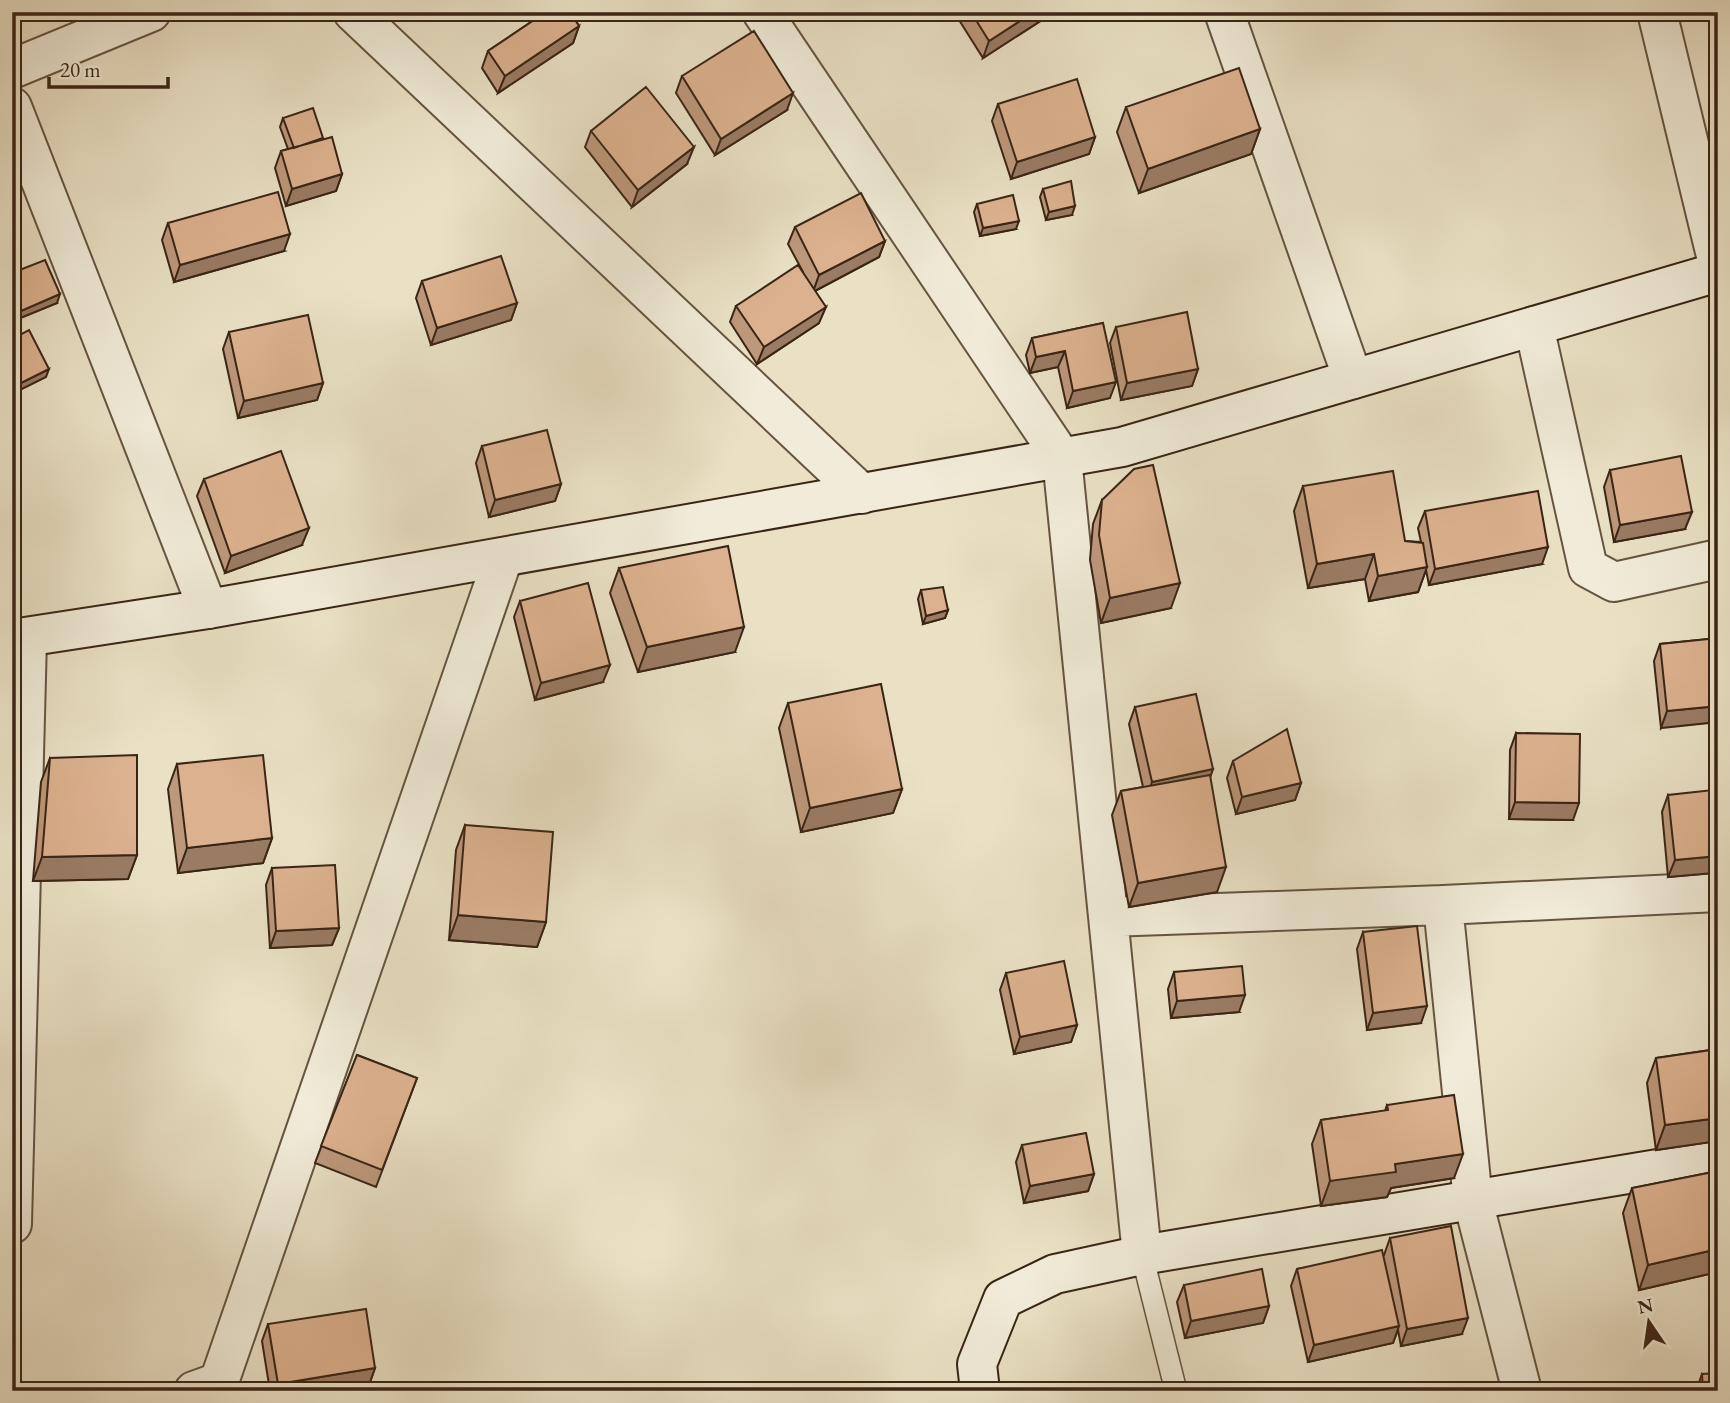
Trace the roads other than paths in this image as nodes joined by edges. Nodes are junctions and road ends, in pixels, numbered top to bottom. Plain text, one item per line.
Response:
1 (151, 12) edge
2 (353, 12) edge
3 (762, 12) edge
4 (1224, 12) edge
5 (1657, 12) edge
6 (12, 69) edge
7 (12, 107) edge
8 (1718, 264) edge
9 (1718, 272) edge
10 (1534, 326) junction
11 (1353, 379) junction
12 (1062, 458) junction
13 (862, 494) junction
14 (503, 558) junction
15 (1718, 559) edge
16 (208, 609) junction
17 (20, 639) edge
18 (1718, 892) edge
19 (1443, 905) junction
20 (1108, 917) junction
21 (1718, 1159) edge
22 (1473, 1201) junction
23 (12, 1224) edge
24 (1142, 1255) junction
25 (194, 1391) edge
26 (980, 1391) edge
27 (1176, 1391) edge
28 (1522, 1391) edge

1 - 6 street
2 - 13 street
3 - 12 street
4 - 11 street
5 - 8 street
7 - 16 street
9 - 10 street
10 - 11 street
10 - 15 street
11 - 12 street
12 - 13 street
12 - 20 street
13 - 14 street
14 - 16 street
14 - 25 street
16 - 17 street
17 - 23 street
18 - 19 street
19 - 20 street
19 - 22 street
20 - 24 street
21 - 22 street
22 - 24 street
22 - 28 street
24 - 26 street
24 - 27 lane

